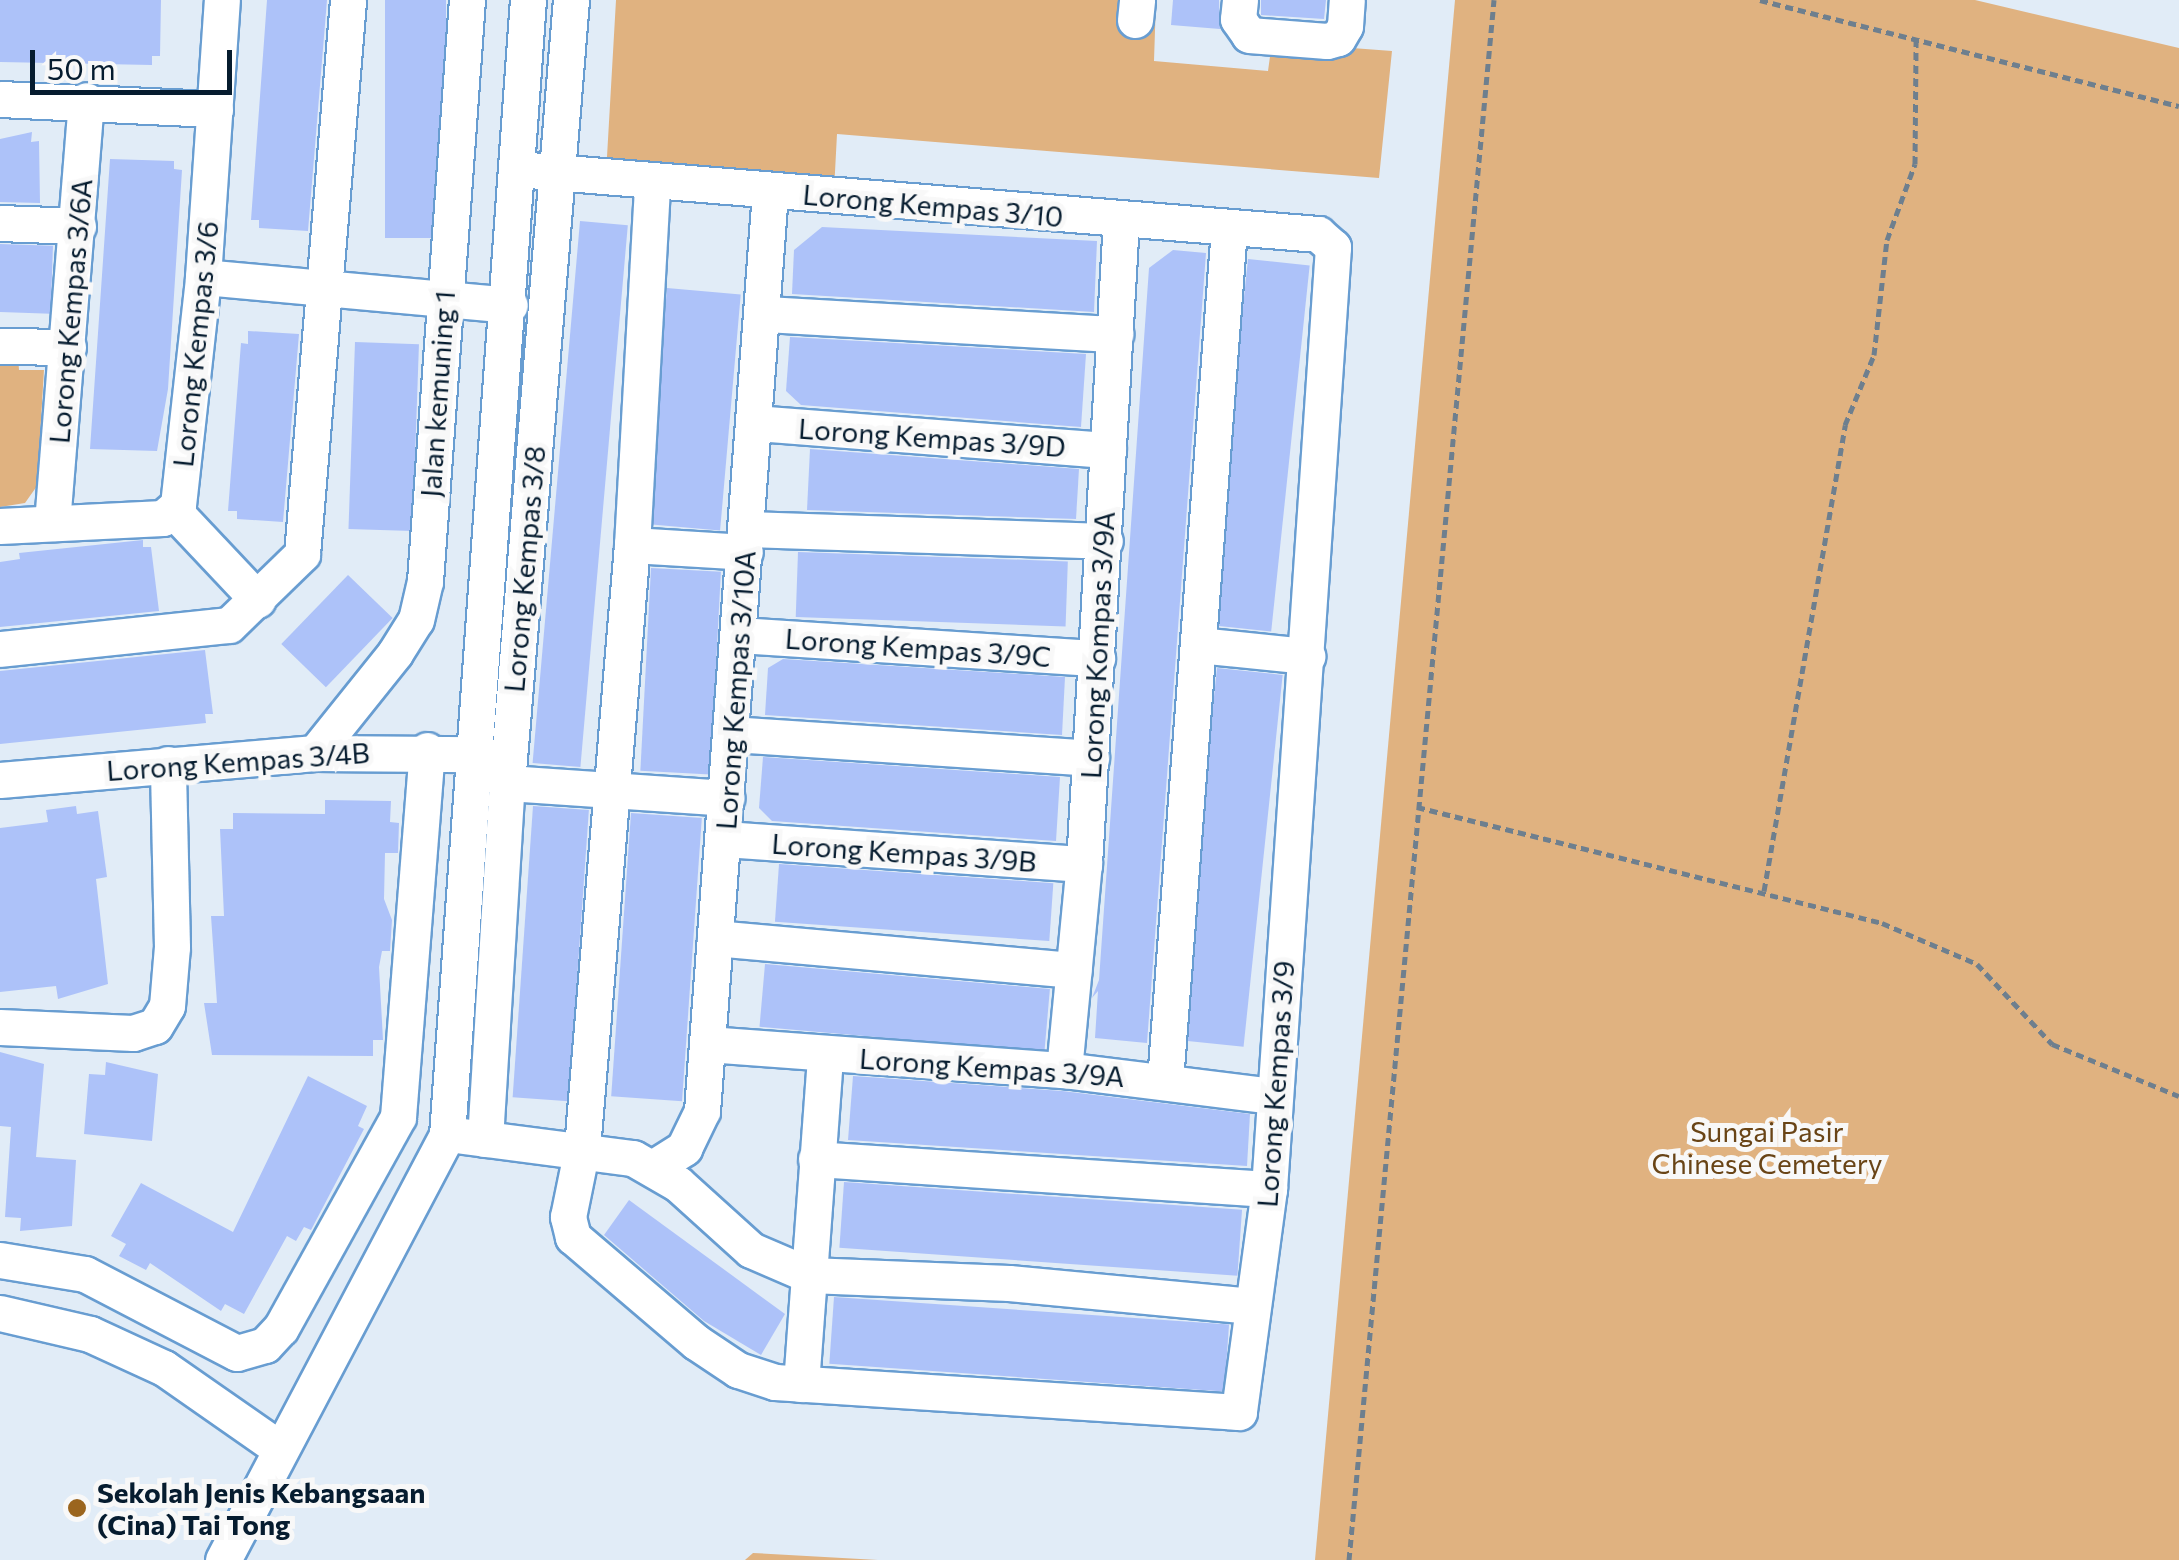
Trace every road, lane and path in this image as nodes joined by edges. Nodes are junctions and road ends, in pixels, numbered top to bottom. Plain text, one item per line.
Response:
1 (222, 0) edge
2 (348, 0) edge
3 (467, 0) edge
4 (528, 0) edge
5 (571, 0) edge
6 (1240, 0) edge
7 (1494, 0) edge
8 (1760, 0) edge
9 (1346, 13) edge
10 (1916, 41) junction
11 (0, 99) edge
12 (86, 100) junction
13 (2179, 106) edge
14 (215, 109) junction
15 (517, 169) junction
16 (555, 173) junction
17 (652, 183) junction
18 (770, 192) junction
19 (1121, 220) junction
20 (0, 224) edge
21 (78, 226) junction
22 (1229, 228) junction
23 (1338, 257) joint
24 (204, 277) junction
25 (327, 288) junction
26 (444, 300) junction
27 (510, 305) junction
28 (766, 314) junction
29 (1115, 334) junction
30 (0, 346) edge
31 (68, 347) junction
32 (756, 424) junction
33 (1108, 450) junction
34 (174, 512) junction
35 (52, 523) junction
36 (0, 526) edge
37 (746, 540) junction
38 (1105, 541) junction
39 (632, 545) junction
40 (258, 600) junction
41 (739, 636) junction
42 (1198, 645) junction
43 (0, 649) edge
44 (1307, 656) junction
45 (1097, 658) junction
46 (732, 734) junction
47 (428, 750) junction
48 (315, 753) junction
49 (477, 754) junction
50 (1091, 758) junction
51 (168, 764) junction
52 (0, 780) edge
53 (507, 782) junction
54 (610, 790) junction
55 (726, 798) junction
56 (1417, 807) junction
57 (724, 839) junction
58 (1084, 864) junction
59 (1764, 891) junction
60 (715, 938) junction
61 (1074, 970) junction
62 (0, 1027) edge
63 (708, 1044) junction
64 (826, 1055) junction
65 (1064, 1070) junction
66 (1164, 1081) junction
67 (1274, 1096) junction
68 (2179, 1096) edge
69 (447, 1135) junction
70 (486, 1138) junction
71 (582, 1148) junction
72 (816, 1159) junction
73 (666, 1176) junction
74 (1269, 1189) junction
75 (0, 1260) edge
76 (808, 1275) junction
77 (1252, 1306) junction
78 (0, 1313) edge
79 (801, 1384) junction
80 (280, 1449) junction
81 (222, 1560) edge
82 (1349, 1560) edge

1 - 14 street, Lorong Kempas 3/6
2 - 25 street
3 - 26 street, Jalan kemuning 1
4 - 15 street
5 - 16 street, Lorong Kempas 3/8
6 - 9 street
7 - 56 path
8 - 10 path
10 - 13 path
10 - 59 path
11 - 12 street
12 - 14 street
12 - 21 street, Lorong Kempas 3/6A
14 - 24 street, Lorong Kempas 3/6
15 - 16 street, Lorong Kempas 3/10
15 - 27 street
16 - 17 street, Lorong Kempas 3/10
16 - 53 street, Lorong Kempas 3/8
17 - 18 street, Lorong Kempas 3/10
17 - 39 street, Lorong Kempas 3/9
18 - 19 street, Lorong Kempas 3/10
18 - 28 street, Lorong Kempas 3/10A
19 - 22 street, Lorong Kempas 3/10
19 - 29 street, Lorong Kompas 3/9A
20 - 21 street
21 - 31 street, Lorong Kempas 3/6A
22 - 23 street, Lorong Kempas 3/10
22 - 42 street
23 - 44 street, Lorong Kempas 3/9
24 - 25 street
24 - 34 street, Lorong Kempas 3/6
25 - 26 street
25 - 40 street
26 - 27 street
26 - 48 street, Jalan kemuning 1
27 - 49 street
28 - 29 street
28 - 32 street, Lorong Kempas 3/10A
29 - 33 street, Lorong Kompas 3/9A
30 - 31 street
31 - 35 street, Lorong Kempas 3/6A
32 - 33 street, Lorong Kempas 3/9D
32 - 37 street, Lorong Kempas 3/10A
33 - 38 street, Lorong Kompas 3/9A
34 - 35 street
34 - 40 street
35 - 36 street
37 - 38 street
37 - 39 street
37 - 41 street, Lorong Kempas 3/10A
38 - 45 street, Lorong Kompas 3/9A
39 - 54 street, Lorong Kempas 3/9
40 - 43 street
41 - 45 street, Lorong Kempas 3/9C
41 - 46 street, Lorong Kempas 3/10A
42 - 44 street
42 - 66 street
44 - 67 street, Lorong Kempas 3/9
45 - 50 street, Lorong Kompas 3/9A
46 - 50 street
46 - 55 street, Lorong Kempas 3/10A
47 - 48 street, Lorong Kempas 3/4B
47 - 49 street, Lorong Kempas 3/4B
47 - 75 street
48 - 51 street, Lorong Kempas 3/4B
49 - 69 street
50 - 58 street, Lorong Kompas 3/9A
51 - 52 street, Lorong Kempas 3/4B
51 - 62 street
53 - 54 street
53 - 70 street, Lorong Kempas 3/8
54 - 55 street
54 - 71 street, Lorong Kempas 3/9
55 - 57 street, Lorong Kempas 3/10A
56 - 59 path
56 - 82 path
57 - 58 street, Lorong Kempas 3/9B
57 - 60 street, Lorong Kempas 3/10A
58 - 61 street, Lorong Kompas 3/9A
59 - 68 path
60 - 61 street
60 - 63 street, Lorong Kempas 3/10A
61 - 65 street, Lorong Kompas 3/9A
63 - 64 street, Lorong Kempas 3/9A
63 - 73 street, Lorong Kempas 3/10A
64 - 65 street, Lorong Kempas 3/9A
64 - 72 street
65 - 66 street, Lorong Kempas 3/9A
66 - 67 street, Lorong Kempas 3/9A
67 - 74 street, Lorong Kempas 3/9
69 - 70 street
69 - 80 street
70 - 71 street
71 - 73 street
71 - 79 street, Lorong Kempas 3/9
72 - 74 street
72 - 76 street
73 - 76 street
74 - 77 street, Lorong Kempas 3/9
76 - 77 street
76 - 79 street
77 - 79 street, Lorong Kempas 3/9
78 - 80 street
80 - 81 street

